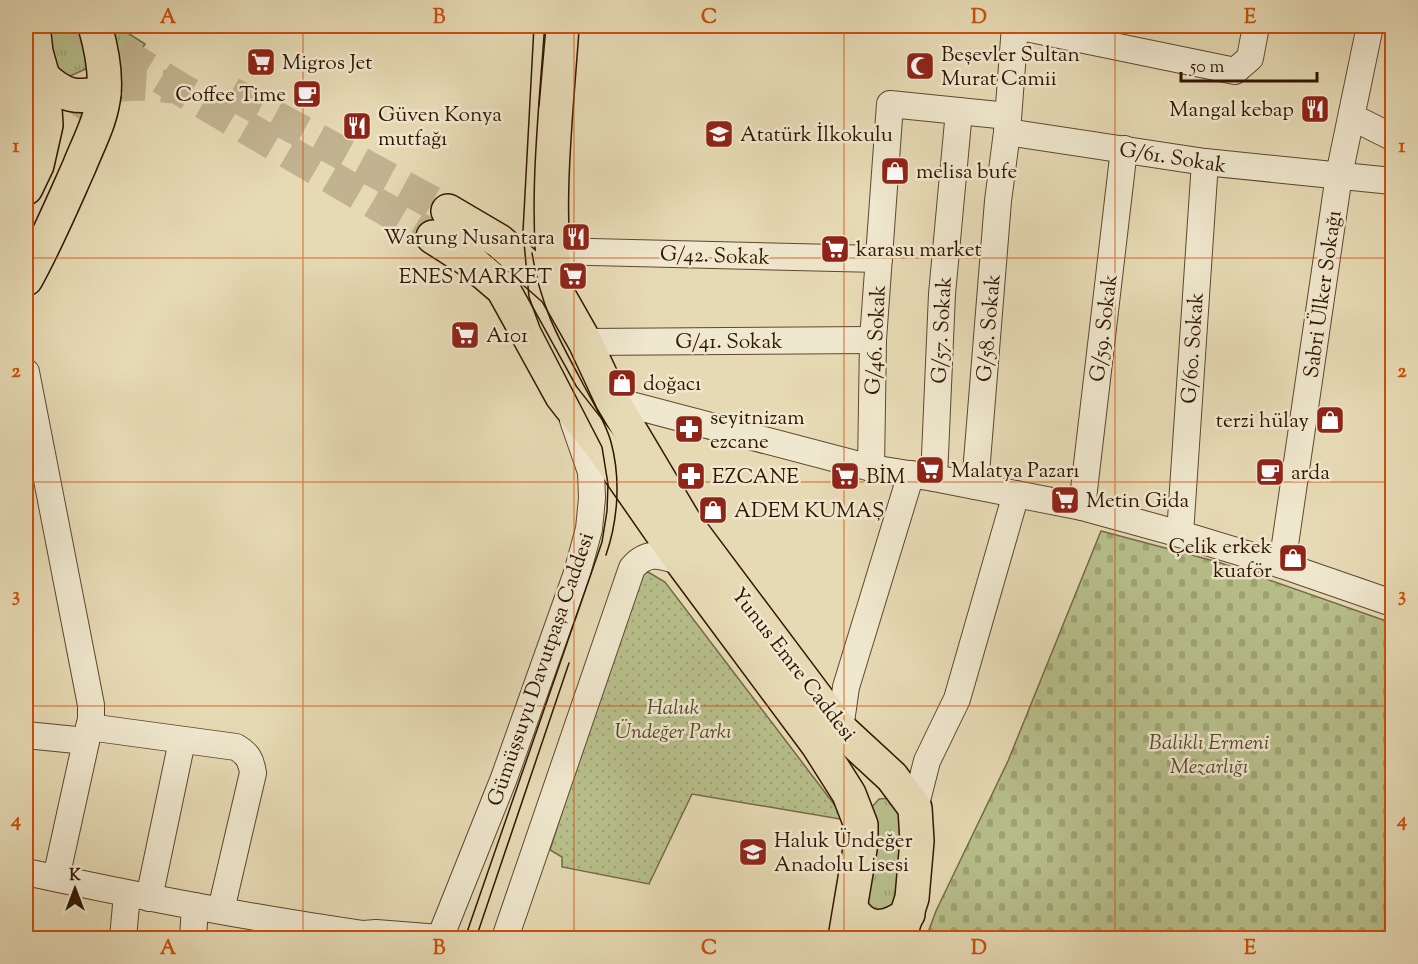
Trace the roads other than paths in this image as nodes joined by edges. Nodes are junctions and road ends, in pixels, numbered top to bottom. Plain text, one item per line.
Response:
1 (95, 26) edge
2 (562, 26) edge
3 (1015, 26) edge
4 (1256, 26) edge
5 (1370, 26) edge
6 (34, 47) edge
7 (104, 94) junction
8 (959, 111) junction
9 (76, 117) tunnel mouth
10 (1352, 117) junction
11 (1008, 124) junction
12 (1392, 137) edge
13 (1124, 149) junction
14 (1204, 162) junction
15 (1339, 175) junction
16 (1392, 181) edge
17 (26, 188) edge
18 (26, 233) edge
19 (551, 250) junction
20 (879, 259) junction
21 (26, 279) edge
22 (556, 291) junction
23 (873, 340) junction
24 (585, 342) junction
25 (26, 372) edge
26 (562, 396) junction
27 (612, 400) junction
28 (871, 468) junction
29 (922, 476) junction
30 (975, 486) junction
31 (1016, 494) junction
32 (1082, 507) junction
33 (1180, 534) junction
34 (682, 562) junction
35 (1282, 565) junction
36 (1392, 603) edge
37 (840, 729) junction
38 (88, 734) junction
39 (26, 735) edge
40 (182, 741) junction
41 (927, 761) junction
42 (892, 777) junction
43 (856, 808) junction
44 (915, 808) junction
45 (26, 872) edge
46 (56, 878) junction
47 (138, 896) junction
48 (195, 906) junction
49 (221, 910) junction
50 (848, 923) edge
51 (904, 926) edge
52 (279, 930) edge
53 (366, 937) edge
54 (440, 938) edge
55 (123, 939) edge
56 (193, 939) edge
57 (506, 939) edge

1 - 7 main road
2 - 19 main road
3 - 4 street
3 - 11 street, G/58. Sokak
5 - 10 street, Sabri Ülker Sokağı
6 - 7 main road
6 - 17 main road
7 - 21 main road
8 - 11 street
8 - 20 street, G/46. Sokak
8 - 29 street, G/57. Sokak
9 - 18 main road
10 - 12 street
10 - 15 street, Sabri Ülker Sokağı
11 - 13 street, G/61. Sokak
11 - 30 street, G/58. Sokak
13 - 14 street, G/61. Sokak
13 - 32 street, G/59. Sokak
14 - 15 street, G/61. Sokak
14 - 33 street, G/60. Sokak
15 - 16 street, G/61. Sokak
15 - 35 street, Sabri Ülker Sokağı
19 - 20 street, G/42. Sokak
19 - 22 main road
20 - 23 street, G/46. Sokak
22 - 24 main road, Yunus Emre Caddesi
22 - 26 main road, Yunus Emre Caddesi
23 - 24 street, G/41. Sokak
23 - 28 street, G/46. Sokak
24 - 27 main road, Yunus Emre Caddesi
25 - 38 street
26 - 34 main road, Yunus Emre Caddesi
26 - 54 street, Gümüşsuyu Davutpaşa Caddesi
27 - 28 street
27 - 37 main road, Yunus Emre Caddesi
28 - 29 street
29 - 30 street
29 - 37 street, G/57. Sokak
30 - 31 street
31 - 32 street
31 - 41 street
32 - 33 street
33 - 35 street
34 - 43 main road, Yunus Emre Caddesi
34 - 57 street
35 - 36 street
37 - 42 main road, Yunus Emre Caddesi
38 - 39 street
38 - 40 street
38 - 46 street
40 - 47 street
40 - 49 street
41 - 42 street
41 - 44 street
42 - 43 main road
42 - 44 main road, Yunus Emre Caddesi
43 - 50 main road, Yunus Emre Caddesi
44 - 51 main road
45 - 46 street
46 - 47 street
47 - 48 street
47 - 55 street
48 - 49 street
48 - 56 street
49 - 52 street
50 - 51 main road
52 - 53 street
53 - 54 street

